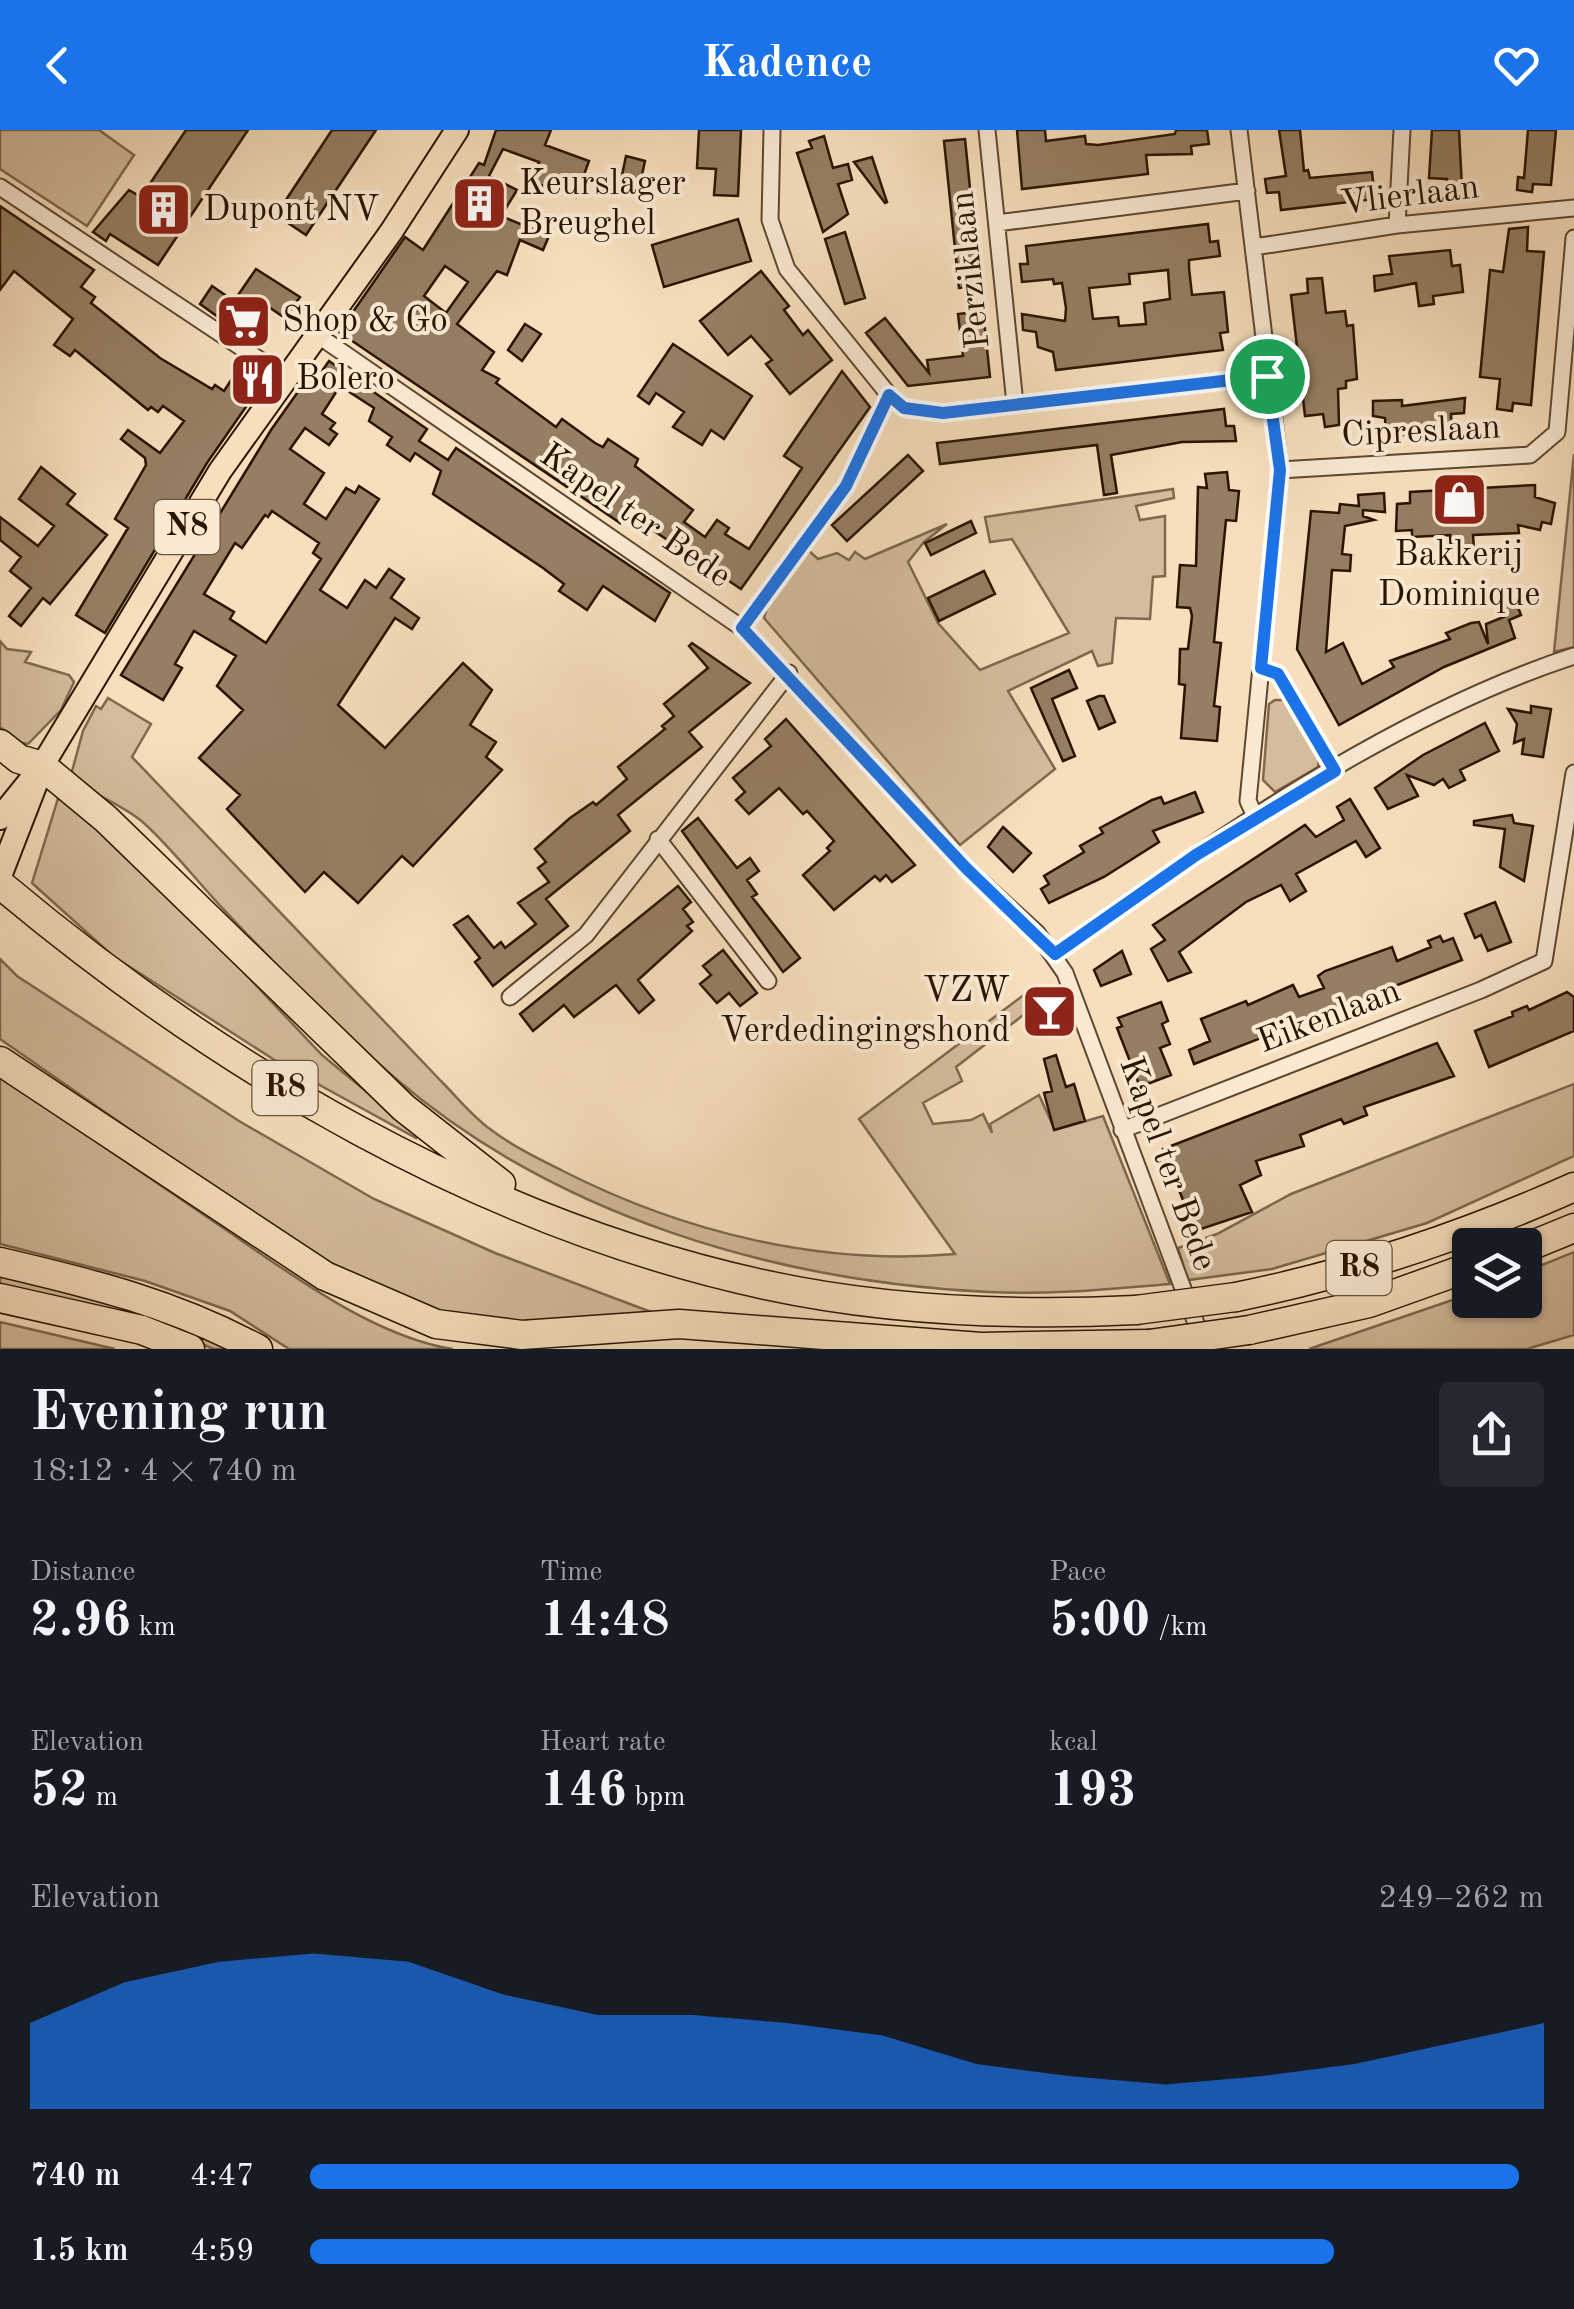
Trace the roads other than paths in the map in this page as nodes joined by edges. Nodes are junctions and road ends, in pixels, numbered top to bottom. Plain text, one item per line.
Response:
1 (456, 130) edge
2 (772, 130) edge
3 (988, 130) edge
4 (1240, 130) edge
5 (1402, 130) edge
6 (0, 188) edge
7 (1247, 191) junction
8 (1574, 208) edge
9 (997, 223) junction
10 (1397, 225) junction
11 (1574, 238) edge
12 (1254, 247) junction
13 (316, 334) junction
14 (1267, 376) junction
15 (287, 378) junction
16 (889, 395) junction
17 (1015, 404) junction
18 (1280, 470) junction
19 (742, 628) junction
20 (1574, 656) edge
21 (1261, 668) junction
22 (789, 673) junction
23 (0, 744) edge
24 (42, 766) junction
25 (1335, 771) junction
26 (1574, 773) edge
27 (0, 818) edge
28 (1256, 818) junction
29 (658, 839) junction
30 (0, 880) edge
31 (1055, 954) junction
32 (768, 981) dead end
33 (510, 997) dead end
34 (0, 1050) edge
35 (0, 1062) edge
36 (1122, 1130) junction
37 (126, 1143) junction
38 (1574, 1188) edge
39 (542, 1215) junction
40 (1574, 1228) edge
41 (1542, 1241) edge
42 (0, 1262) edge
43 (1452, 1273) edge
44 (0, 1298) edge
45 (811, 1333) junction
46 (190, 1349) edge
47 (258, 1349) edge
48 (618, 1349) edge
49 (1206, 1349) edge

1 - 13 main road, N8
2 - 16 street
3 - 9 street, Perziklaan
4 - 7 street
5 - 10 street
6 - 15 street
7 - 9 street
7 - 12 street
8 - 10 street, Vlierlaan
9 - 17 street, Perziklaan
10 - 12 street, Vlierlaan
11 - 18 street, Cipreslaan
12 - 14 street
13 - 15 main road, N8
13 - 19 street, Kapel ter Bede
14 - 17 street
14 - 18 street
15 - 24 main road, N8
16 - 17 street
16 - 19 street
18 - 21 street
19 - 22 street, Kapel ter Bede
20 - 25 street
21 - 25 street
21 - 28 street
22 - 29 street
22 - 31 street, Kapel ter Bede
23 - 24 highway
24 - 27 main road, N8
24 - 30 main road, N8
24 - 39 highway, R8
25 - 28 street
26 - 36 street, Eikenlaan
28 - 31 street
29 - 32 street
29 - 33 street
30 - 39 highway, R8
31 - 36 street, Kapel ter Bede
34 - 37 highway
35 - 37 highway
36 - 49 street, Kapel ter Bede
37 - 45 highway
38 - 39 highway, R8, bridge
40 - 41 highway
42 - 47 highway
43 - 45 highway, R8, bridge
44 - 46 highway
45 - 48 highway

